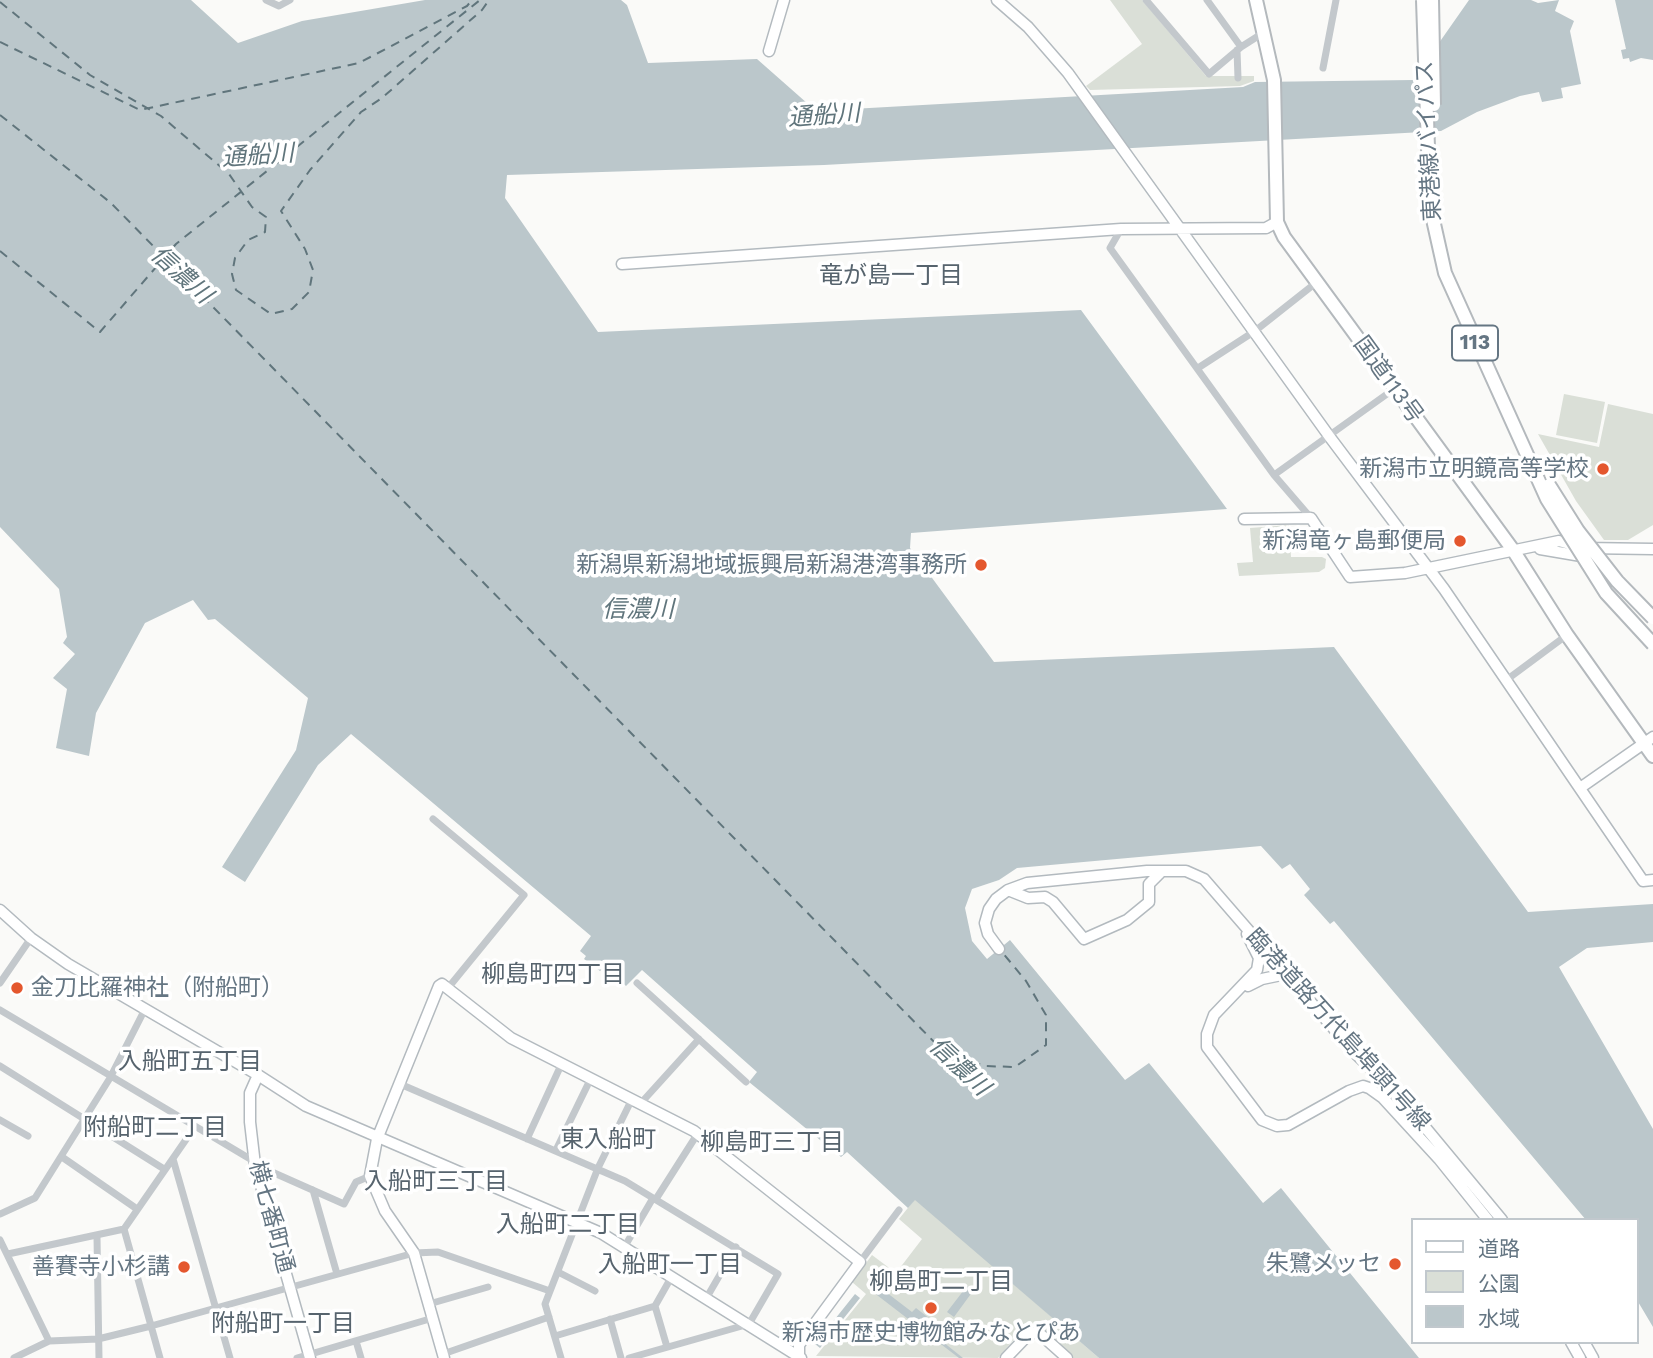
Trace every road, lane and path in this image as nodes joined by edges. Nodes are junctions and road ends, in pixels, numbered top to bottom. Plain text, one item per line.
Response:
1 (266, 0) edge
2 (290, 0) edge
3 (784, 0) edge
4 (998, 0) edge
5 (1146, 0) edge
6 (1207, 0) edge
7 (1256, 0) edge
8 (1336, 0) edge
9 (1423, 0) edge
10 (1432, 0) edge
11 (1264, 33) junction
12 (1239, 48) junction
13 (769, 51) dead end
14 (1323, 68) dead end
15 (1238, 78) dead end
16 (1277, 222) junction
17 (1178, 227) junction
18 (1121, 229) junction
19 (622, 264) dead end
20 (1317, 282) junction
21 (1255, 331) junction
22 (1198, 368) junction
23 (1394, 389) junction
24 (1329, 436) junction
25 (1274, 475) junction
26 (1311, 518) junction
27 (1244, 519) dead end
28 (1653, 549) edge
29 (1513, 550) junction
30 (1429, 568) junction
31 (1653, 618) edge
32 (1567, 635) junction
33 (1653, 643) edge
34 (1505, 681) junction
35 (1648, 739) edge
36 (1653, 755) edge
37 (1580, 788) junction
38 (433, 819) dead end
39 (1160, 873) junction
40 (1653, 880) edge
41 (1008, 890) junction
42 (0, 910) edge
43 (1243, 924) junction
44 (31, 938) junction
45 (999, 949) dead end
46 (1286, 974) junction
47 (0, 983) edge
48 (637, 983) dead end
49 (448, 988) junction
50 (1233, 996) junction
51 (145, 1009) junction
52 (0, 1010) edge
53 (698, 1039) junction
54 (1360, 1058) junction
55 (562, 1063) junction
56 (0, 1066) edge
57 (258, 1075) junction
58 (110, 1078) junction
59 (591, 1078) junction
60 (746, 1082) dead end
61 (400, 1084) junction
62 (1363, 1086) junction
63 (636, 1101) junction
64 (85, 1118) junction
65 (0, 1120) edge
66 (194, 1128) junction
67 (698, 1133) junction
68 (28, 1136) dead end
69 (377, 1139) junction
70 (527, 1139) junction
71 (556, 1150) junction
72 (62, 1157) junction
73 (173, 1159) junction
74 (255, 1165) junction
75 (598, 1168) junction
76 (164, 1169) junction
77 (370, 1175) junction
78 (313, 1190) junction
79 (655, 1198) junction
80 (137, 1209) junction
81 (900, 1210) dead end
82 (0, 1214) edge
83 (1486, 1218) edge
84 (1500, 1218) edge
85 (577, 1221) junction
86 (124, 1229) junction
87 (97, 1237) junction
88 (0, 1240) edge
89 (625, 1246) junction
90 (736, 1247) junction
91 (414, 1253) junction
92 (8, 1254) junction
93 (860, 1262) junction
94 (558, 1272) junction
95 (337, 1274) junction
96 (672, 1276) junction
97 (290, 1287) junction
98 (488, 1287) dead end
99 (550, 1291) junction
100 (595, 1291) dead end
101 (707, 1297) junction
102 (429, 1304) junction
103 (655, 1306) junction
104 (216, 1308) junction
105 (549, 1317) junction
106 (433, 1318) junction
107 (610, 1319) junction
108 (748, 1324) junction
109 (151, 1326) junction
110 (555, 1336) junction
111 (98, 1339) junction
112 (49, 1341) junction
113 (356, 1341) junction
114 (667, 1347) junction
115 (654, 1355) edge
116 (310, 1356) edge
117 (443, 1356) edge
118 (14, 1358) edge
119 (99, 1358) edge
120 (160, 1358) edge
121 (230, 1358) edge
122 (297, 1358) edge
123 (361, 1358) edge
124 (561, 1358) edge
125 (621, 1358) edge
126 (629, 1358) edge
127 (800, 1358) edge
128 (1006, 1358) edge
129 (1067, 1358) edge

1 - 2 street
3 - 13 street
4 - 17 street
5 - 12 street
6 - 12 street
7 - 11 highway
8 - 14 street
9 - 33 highway, 東港線バイパス / 113, bridge
10 - 31 highway, 東港線バイパス / 113, bridge
11 - 12 street
11 - 16 highway
12 - 15 street
16 - 17 street
16 - 20 highway, 国道113号
17 - 18 street
17 - 21 street
18 - 19 street
18 - 22 street
20 - 21 street
20 - 23 highway, 国道113号
21 - 22 street
21 - 24 street
22 - 25 street
23 - 24 street
23 - 29 highway, 国道113号
24 - 25 street
24 - 30 street
25 - 26 street
26 - 27 street
26 - 30 street
28 - 29 street
29 - 30 street
29 - 32 highway, 国道113号
30 - 34 street
32 - 34 street
32 - 35 highway, 国道113号
34 - 37 street
35 - 36 highway, 国道113号
35 - 37 street
37 - 40 street
38 - 49 street
39 - 41 street
39 - 41 street
39 - 43 street
41 - 45 street
42 - 44 street
43 - 46 street, 臨港道路万代島埠頭1号線
43 - 50 street, 臨港道路万代島埠頭1号線
44 - 47 street
44 - 51 street
46 - 50 street
46 - 54 street, 臨港道路万代島埠頭1号線
48 - 53 street
49 - 55 street
49 - 61 street
50 - 62 street, 臨港道路万代島埠頭1号線
51 - 57 street
51 - 58 street
52 - 58 street
53 - 60 street
53 - 63 street
54 - 62 street
54 - 84 street, 臨港道路万代島埠頭1号線
55 - 59 street
55 - 70 street
56 - 64 street
57 - 69 street
57 - 74 street, 横七番町通
58 - 64 street
58 - 66 street
59 - 63 street
59 - 71 street
61 - 69 street
61 - 70 street
62 - 83 street, 臨港道路万代島埠頭1号線
63 - 67 street
63 - 75 street
64 - 72 street
64 - 76 street
65 - 68 street
66 - 73 street
66 - 74 street
67 - 79 street
67 - 93 street
69 - 77 street
69 - 85 street
70 - 71 street
71 - 75 street
72 - 80 street
72 - 82 street
73 - 76 street
73 - 104 street
74 - 78 street
74 - 97 street, 横七番町通
75 - 79 street
75 - 85 street
76 - 80 street
77 - 78 street
77 - 91 street
78 - 95 street
79 - 89 street
79 - 90 street
80 - 86 street
81 - 93 street
85 - 89 street
85 - 94 street
86 - 87 street
86 - 109 street
87 - 92 street
87 - 111 street
88 - 92 street
89 - 96 street
90 - 101 street
90 - 108 street
91 - 95 street
91 - 99 street
91 - 102 street
92 - 112 street
93 - 127 street
94 - 99 street
94 - 100 street
95 - 97 street
96 - 101 street
96 - 103 street
97 - 104 street
97 - 116 street, 横七番町通
98 - 102 street
99 - 105 street
101 - 108 street
102 - 106 street
103 - 107 street
103 - 114 street
104 - 109 street
104 - 121 street
105 - 110 street
105 - 117 street
106 - 113 street
106 - 117 street
107 - 110 street
107 - 125 street
108 - 114 street
108 - 127 street
109 - 111 street
109 - 120 street
110 - 124 street
111 - 112 street
111 - 119 street
112 - 118 street
113 - 116 street
113 - 123 street
114 - 115 street
115 - 126 street
116 - 122 street
128 - 129 street

